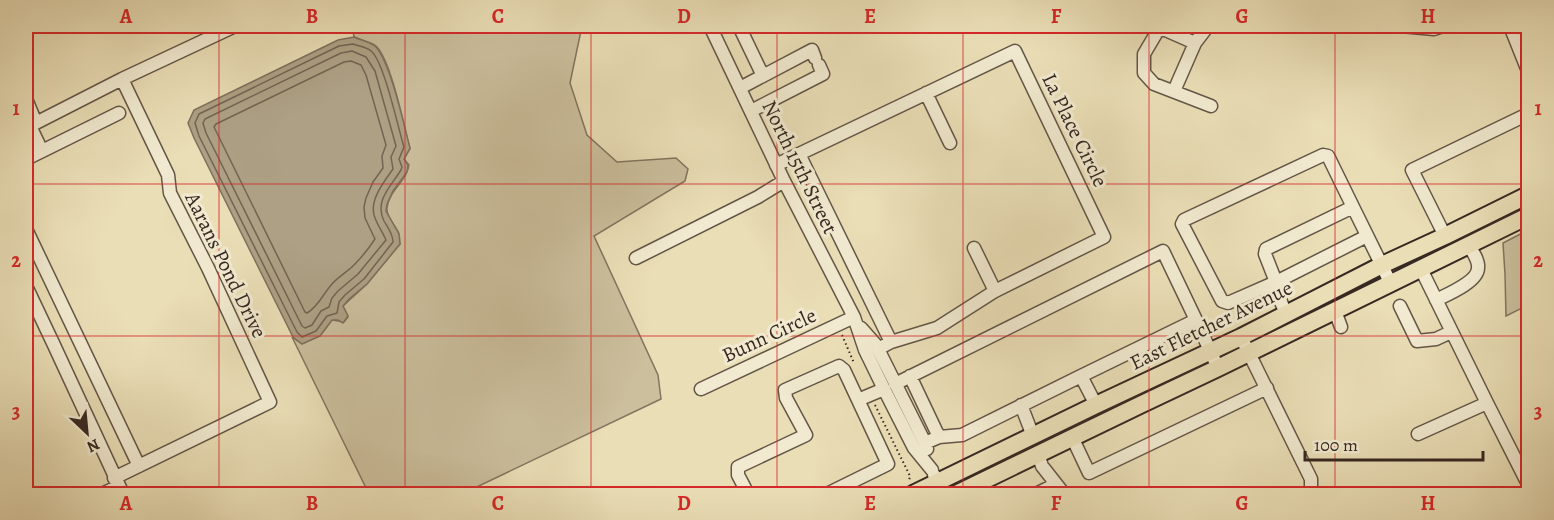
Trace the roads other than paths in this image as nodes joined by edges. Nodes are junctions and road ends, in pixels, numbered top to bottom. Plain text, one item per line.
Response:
1 (231, 26) edge
2 (711, 26) edge
3 (739, 26) edge
4 (1208, 26) edge
5 (1401, 26) edge
6 (1443, 26) edge
7 (1510, 26) edge
8 (1195, 43) junction
9 (1528, 71) edge
10 (763, 76) junction
11 (122, 79) junction
12 (740, 88) junction
13 (1174, 91) junction
14 (926, 93) junction
15 (26, 99) edge
16 (1211, 106) dead end
17 (751, 111) junction
18 (119, 113) dead end
19 (1528, 114) edge
20 (31, 125) edge
21 (950, 143) dead end
22 (42, 151) junction
23 (799, 154) junction
24 (26, 159) edge
25 (776, 165) junction
26 (784, 181) junction
27 (1524, 197) edge
28 (1353, 207) junction
29 (1528, 216) edge
30 (26, 228) edge
31 (1367, 236) junction
32 (1445, 236) junction
33 (1469, 246) junction
34 (974, 248) dead end
35 (636, 258) dead end
36 (1382, 265) junction
37 (1421, 269) junction
38 (1276, 282) junction
39 (1391, 284) junction
40 (26, 286) edge
41 (995, 291) junction
42 (1436, 300) junction
43 (1400, 306) dead end
44 (1286, 314) junction
45 (856, 321) junction
46 (1196, 321) junction
47 (1451, 332) junction
48 (1241, 337) junction
49 (891, 342) junction
50 (878, 349) junction
51 (1210, 352) junction
52 (1250, 353) junction
53 (1218, 368) junction
54 (910, 376) junction
55 (1081, 376) junction
56 (890, 386) junction
57 (1267, 388) junction
58 (701, 389) dead end
59 (858, 400) junction
60 (1487, 403) junction
61 (1021, 405) junction
62 (1096, 405) junction
63 (1418, 434) dead end
64 (1033, 436) junction
65 (939, 437) junction
66 (1072, 437) junction
67 (925, 443) junction
68 (1038, 454) junction
69 (139, 466) junction
70 (937, 482) edge
71 (1056, 484) junction
72 (1528, 484) edge
73 (119, 486) edge
74 (102, 495) edge
75 (748, 495) edge
76 (826, 495) edge
77 (913, 495) edge
78 (956, 495) edge
79 (1036, 495) edge
80 (1064, 495) edge
81 (1311, 495) edge

1 - 11 street
2 - 12 street, North 15th Street
3 - 10 street
4 - 8 street
5 - 6 street
7 - 9 street
8 - 13 street
8 - 13 street
10 - 12 street
10 - 17 street
11 - 20 street
11 - 69 street, Aarans Pond Drive
12 - 17 street, North 15th Street
13 - 16 street
14 - 21 street
14 - 23 street, La Place Circle
14 - 41 street, La Place Circle
15 - 20 street
17 - 25 street, North 15th Street
18 - 22 street
19 - 32 street
20 - 22 street
22 - 24 street
23 - 25 street, La Place Circle
23 - 49 street
25 - 26 street, North 15th Street
26 - 35 street
26 - 45 street, North 15th Street
27 - 32 main road, East Fletcher Avenue
27 - 37 main road
28 - 31 street
28 - 38 street
28 - 38 street
29 - 33 main road, East Fletcher Avenue
30 - 69 street
31 - 36 street
31 - 38 street
32 - 36 main road, East Fletcher Avenue
33 - 37 main road, East Fletcher Avenue
33 - 42 street
34 - 41 street
36 - 39 street
36 - 44 main road, East Fletcher Avenue
37 - 39 main road, East Fletcher Avenue
37 - 42 street
38 - 44 street
39 - 52 main road, East Fletcher Avenue
40 - 73 street
41 - 49 street, La Place Circle
42 - 47 street
43 - 47 street
44 - 48 main road, East Fletcher Avenue
45 - 50 street, North 15th Street
45 - 56 street, North 15th Street
45 - 58 street, Bunn Circle
46 - 51 street
46 - 54 street
46 - 55 street
47 - 60 street
48 - 51 main road, East Fletcher Avenue
48 - 52 street
49 - 50 street, La Place Circle
50 - 56 street, North 15th Street
51 - 53 street
51 - 62 main road, East Fletcher Avenue
52 - 53 main road, East Fletcher Avenue
52 - 57 street
53 - 66 main road, East Fletcher Avenue
54 - 56 street
54 - 65 street
55 - 61 street
55 - 62 street
56 - 59 street
56 - 67 street, North 15th Street
56 - 70 street, North 15th Street
57 - 66 street
57 - 81 street
59 - 75 street
59 - 76 street
60 - 63 street
60 - 72 street
61 - 64 street
61 - 65 street
62 - 64 main road, East Fletcher Avenue
64 - 70 main road, East Fletcher Avenue
65 - 67 street
66 - 68 main road, East Fletcher Avenue
67 - 70 street, North 15th Street
68 - 71 street
68 - 78 main road, East Fletcher Avenue
69 - 73 street
70 - 77 main road, East Fletcher Avenue
71 - 79 street
71 - 80 street
73 - 74 street

